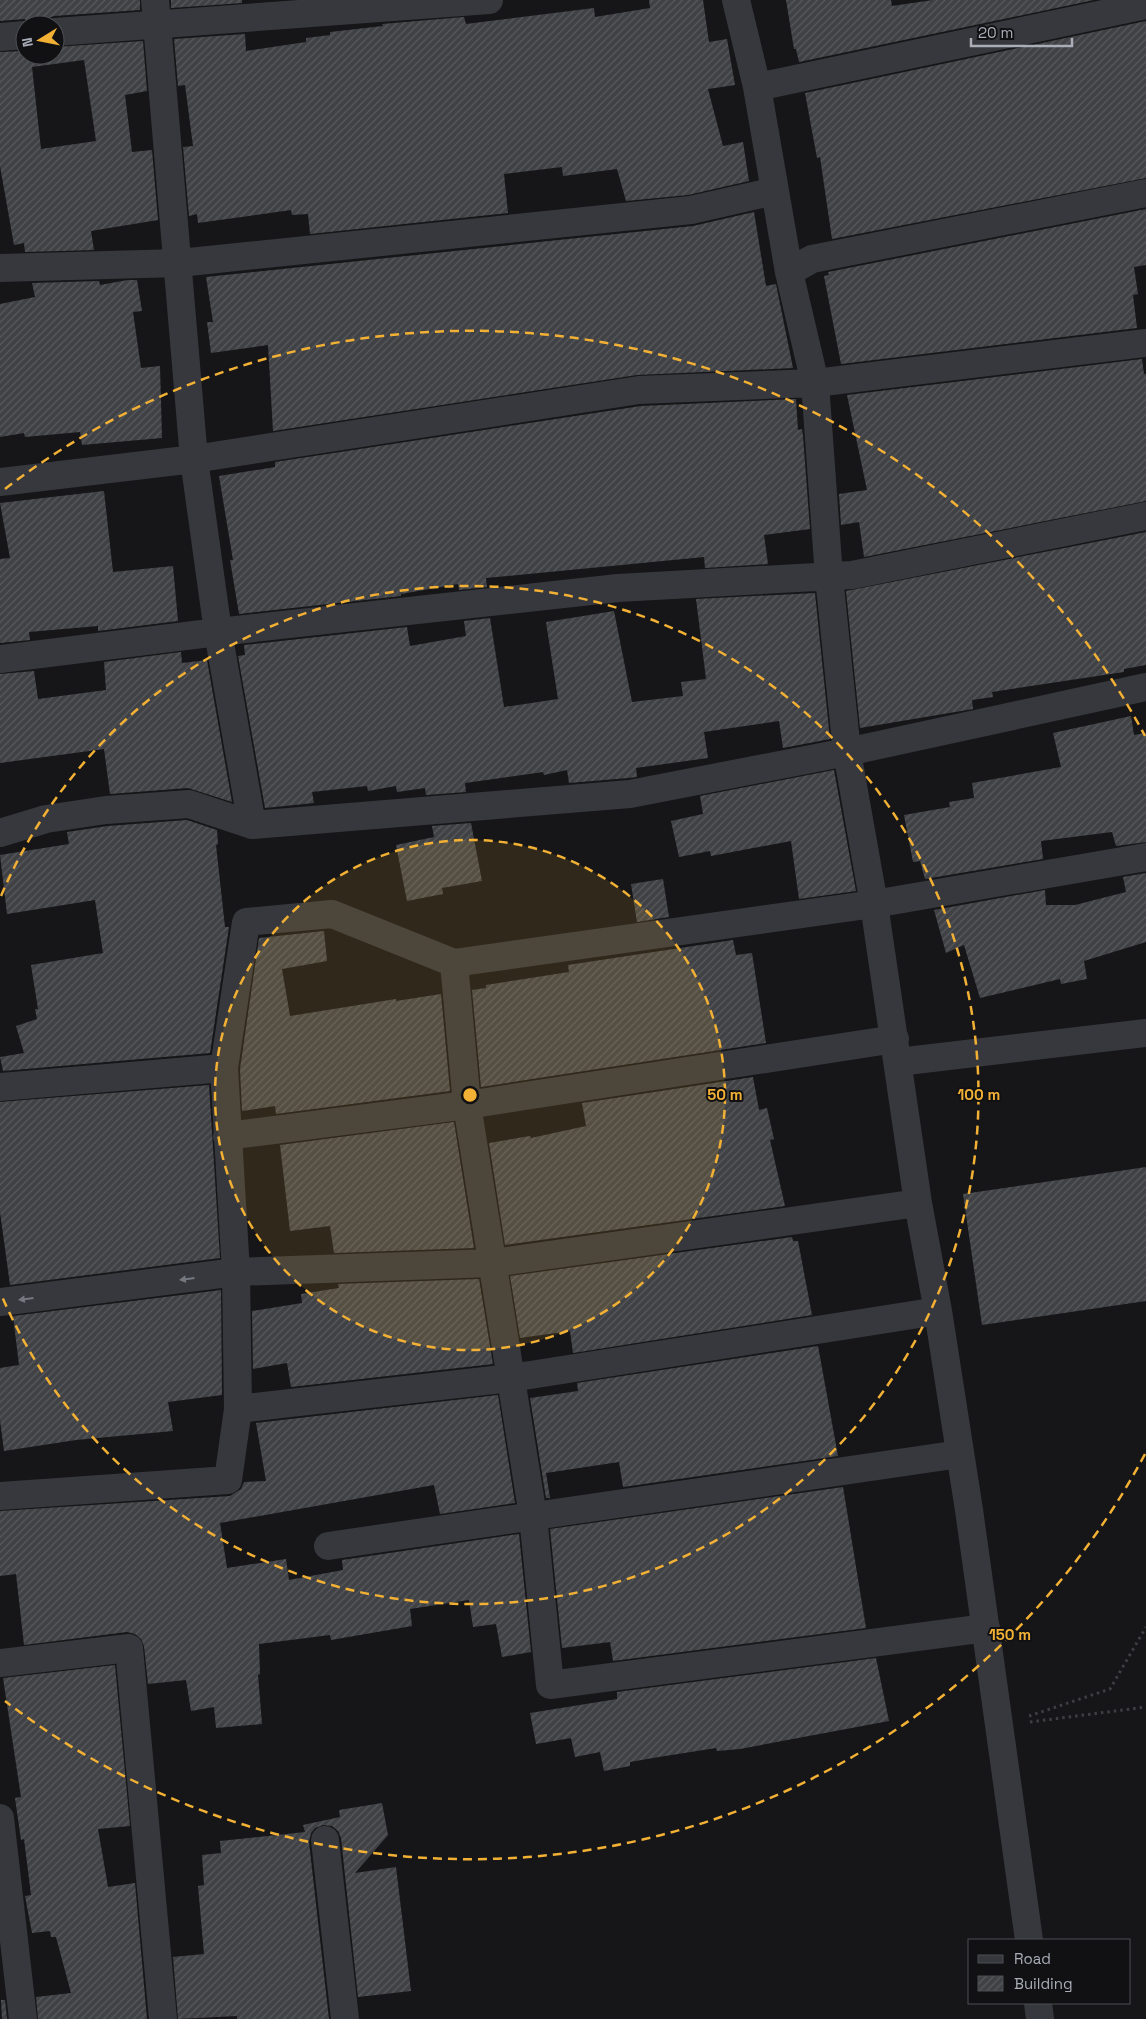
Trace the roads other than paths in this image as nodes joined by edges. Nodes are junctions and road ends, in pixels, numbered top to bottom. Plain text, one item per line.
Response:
1 (489, 0) edge
2 (736, 0) edge
3 (1146, 5) edge
4 (156, 12) edge
5 (65, 30) edge
6 (15, 36) edge
7 (0, 37) edge
8 (757, 87) junction
9 (775, 191) junction
10 (1146, 193) edge
11 (179, 263) junction
12 (0, 268) edge
13 (789, 272) junction
14 (1146, 343) edge
15 (815, 383) junction
16 (194, 459) junction
17 (0, 482) edge
18 (1146, 516) edge
19 (829, 577) junction
20 (218, 632) junction
21 (0, 659) edge
22 (1146, 687) edge
23 (847, 752) junction
24 (252, 825) junction
25 (0, 833) edge
26 (1146, 857) edge
27 (874, 904) junction
28 (454, 963) junction
29 (1146, 1033) edge
30 (896, 1050) junction
31 (224, 1068) junction
32 (0, 1087) edge
33 (467, 1105) junction
34 (227, 1136) junction
35 (918, 1203) junction
36 (493, 1263) junction
37 (236, 1272) junction
38 (0, 1302) edge
39 (938, 1311) junction
40 (511, 1378) junction
41 (238, 1409) junction
42 (960, 1454) junction
43 (0, 1496) edge
44 (533, 1516) junction
45 (328, 1546) dead end
46 (986, 1628) junction
47 (0, 1662) edge
48 (0, 1818) edge
49 (324, 1840) dead end
50 (1029, 1939) edge
51 (1038, 2004) edge
52 (24, 2019) edge
53 (163, 2019) edge
54 (345, 2019) edge
55 (1040, 2019) edge

1 - 4 street
2 - 8 street
3 - 8 street
4 - 5 street
4 - 11 street
6 - 7 street
8 - 9 street
9 - 11 street
9 - 13 street
10 - 13 street
11 - 12 street
11 - 16 street
13 - 15 street
14 - 15 street
15 - 16 street
15 - 19 street
16 - 17 street
16 - 20 street
18 - 19 street
19 - 20 street
19 - 23 street
20 - 21 street
20 - 24 street
22 - 23 street
23 - 24 street
23 - 27 street
24 - 25 street
26 - 27 street
27 - 28 street
27 - 30 street
28 - 31 street
28 - 33 street
29 - 30 street
30 - 33 street
30 - 35 street
31 - 32 street
31 - 34 street
33 - 34 street
33 - 36 street
34 - 37 street
35 - 36 street
35 - 39 street
36 - 37 street
36 - 40 street
37 -> 38 street
37 - 41 street
39 - 40 street
39 - 42 street
40 - 41 street
40 - 44 street
41 - 43 street
42 - 44 street
42 - 46 street
44 - 45 street
44 - 46 street
46 - 50 street
47 - 53 street
48 - 52 street
49 - 54 street
51 - 55 street

